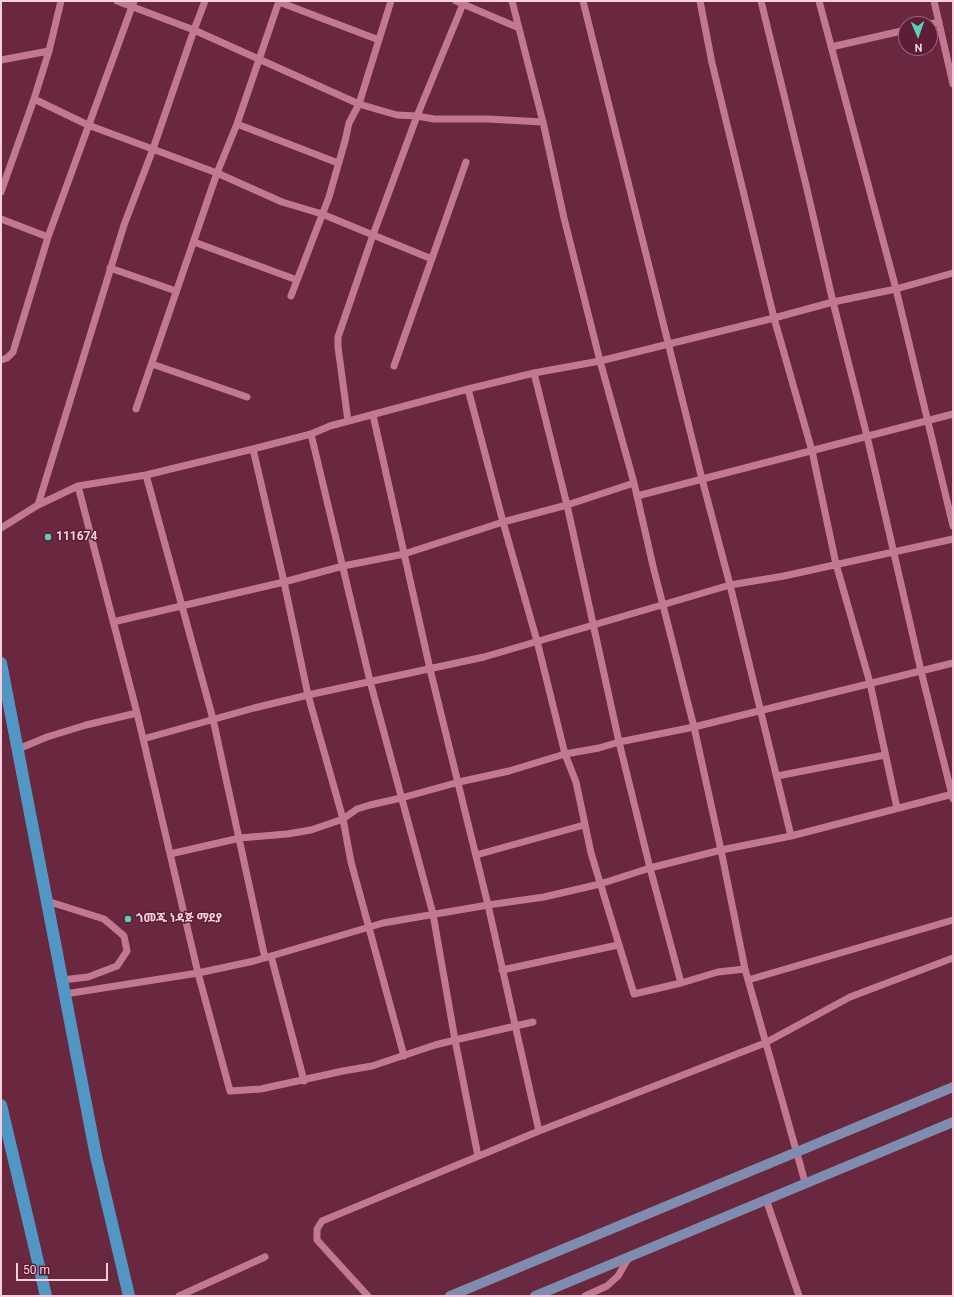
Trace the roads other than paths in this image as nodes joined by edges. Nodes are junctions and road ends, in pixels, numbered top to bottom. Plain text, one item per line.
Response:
1 (62, 1) edge
2 (117, 1) edge
3 (205, 1) edge
4 (279, 1) edge
5 (392, 1) edge
6 (512, 1) edge
7 (583, 1) edge
8 (700, 1) edge
9 (761, 1) edge
10 (819, 1) edge
11 (934, 1) edge
12 (459, 2) edge
13 (133, 4) edge
14 (939, 22) joint
15 (519, 28) junction
16 (194, 30) junction
17 (898, 32) edge
18 (379, 40) junction
19 (831, 47) junction
20 (49, 51) junction
21 (260, 58) junction
22 (1, 60) edge
23 (953, 84) edge
24 (34, 99) junction
25 (359, 104) junction
26 (417, 116) junction
27 (543, 122) junction
28 (88, 124) junction
29 (237, 124) junction
30 (153, 149) junction
31 (466, 162) dead end
32 (338, 163) junction
33 (217, 173) junction
34 (1, 192) edge
35 (322, 214) junction
36 (1, 219) edge
37 (373, 235) junction
38 (48, 238) junction
39 (194, 242) junction
40 (432, 259) junction
41 (110, 268) junction
42 (953, 273) edge
43 (297, 280) junction
44 (896, 289) junction
45 (176, 291) junction
46 (292, 296) dead end
47 (833, 302) junction
48 (774, 318) junction
49 (669, 344) junction
50 (1, 360) edge
51 (600, 361) junction
52 (152, 364) junction
53 (394, 366) dead end
54 (534, 373) junction
55 (468, 389) junction
56 (247, 397) dead end
57 (136, 409) dead end
58 (953, 414) edge
59 (373, 415) junction
60 (927, 420) junction
61 (348, 421) junction
62 (311, 434) junction
63 (867, 436) junction
64 (253, 449) junction
65 (812, 451) junction
66 (146, 475) junction
67 (702, 479) junction
68 (634, 483) junction
69 (78, 486) junction
70 (637, 496) junction
71 (38, 505) junction
72 (567, 505) junction
73 (503, 522) junction
74 (953, 526) edge
75 (1, 528) edge
76 (953, 539) edge
77 (895, 552) junction
78 (404, 554) junction
79 (836, 564) junction
80 (343, 566) junction
81 (284, 582) junction
82 (730, 585) junction
83 (662, 604) junction
84 (182, 606) junction
85 (113, 622) junction
86 (593, 626) junction
87 (537, 641) junction
88 (1, 663) edge
89 (953, 663) edge
90 (430, 669) junction
91 (921, 671) junction
92 (370, 681) junction
93 (870, 683) junction
94 (308, 694) junction
95 (761, 710) junction
96 (137, 713) junction
97 (213, 719) junction
98 (694, 727) junction
99 (143, 739) junction
100 (619, 742) junction
101 (18, 749) junction
102 (565, 754) junction
103 (885, 755) junction
104 (777, 776) junction
105 (459, 782) junction
106 (953, 795) edge
107 (401, 798) junction
108 (897, 808) junction
109 (343, 820) junction
110 (584, 825) junction
111 (791, 836) junction
112 (240, 838) junction
113 (721, 850) junction
114 (170, 854) junction
115 (476, 854) junction
116 (650, 868) junction
117 (600, 884) junction
118 (47, 901) junction
119 (488, 905) junction
120 (432, 914) junction
121 (953, 920) edge
122 (369, 927) junction
123 (618, 945) junction
124 (268, 957) junction
125 (953, 958) edge
126 (745, 968) junction
127 (502, 970) junction
128 (198, 973) junction
129 (62, 980) junction
130 (748, 980) junction
131 (681, 983) junction
132 (65, 994) junction
133 (533, 1022) dead end
134 (515, 1026) junction
135 (454, 1040) junction
136 (765, 1043) junction
137 (404, 1056) junction
138 (304, 1081) junction
139 (953, 1087) edge
140 (1, 1105) edge
141 (953, 1122) edge
142 (539, 1131) junction
143 (796, 1153) junction
144 (478, 1156) junction
145 (805, 1182) junction
146 (766, 1199) junction
147 (264, 1257) dead end
148 (628, 1257) junction
149 (46, 1296) edge
150 (129, 1296) edge
151 (179, 1296) edge
152 (368, 1296) edge
153 (450, 1296) edge
154 (536, 1296) edge
155 (585, 1296) edge
156 (798, 1296) edge

1 - 20 street
2 - 13 street
3 - 16 street
4 - 18 street
4 - 21 street
5 - 18 street
6 - 15 street
7 - 49 street
8 - 48 street
9 - 47 street
10 - 19 street
11 - 14 street
12 - 15 street
12 - 26 street
13 - 16 street
13 - 28 street
14 - 23 street
15 - 27 street
16 - 21 street
16 - 30 street
17 - 19 street
18 - 25 street
19 - 44 street
20 - 22 street
20 - 24 street
21 - 25 street
21 - 29 street
24 - 28 street
24 - 34 street
25 - 26 street
25 - 32 street
26 - 27 street
26 - 37 street
27 - 51 street
28 - 30 street
28 - 38 street
29 - 32 street
29 - 33 street
30 - 33 street
30 - 41 street
31 - 40 street
32 - 35 street
33 - 35 street
33 - 39 street
35 - 37 street
35 - 43 street
36 - 38 street
37 - 40 street
37 - 61 street
38 - 50 street
39 - 43 street
39 - 45 street
40 - 53 street
41 - 45 street
41 - 71 street
42 - 44 street
43 - 46 street
44 - 47 street
44 - 60 street
45 - 52 street
47 - 48 street
47 - 63 street
48 - 49 street
48 - 65 street
49 - 51 street
49 - 67 street
51 - 54 street
51 - 68 street
52 - 56 street
52 - 57 street
54 - 55 street
54 - 72 street
55 - 59 street
55 - 73 street
58 - 60 street
59 - 61 street
59 - 78 street
60 - 63 street
60 - 74 street
61 - 62 street
62 - 64 street
62 - 80 street
63 - 65 street
63 - 77 street
64 - 66 street
64 - 81 street
65 - 67 street
65 - 79 street
66 - 69 street
66 - 84 street
67 - 70 street
67 - 82 street
68 - 70 street
68 - 72 street
69 - 71 street
69 - 85 street
70 - 83 street
71 - 75 street
72 - 73 street
72 - 86 street
73 - 78 street
73 - 87 street
76 - 77 street
77 - 79 street
77 - 91 street
78 - 80 street
78 - 90 street
79 - 82 street
79 - 93 street
80 - 81 street
80 - 92 street
81 - 84 street
81 - 94 street
82 - 83 street
82 - 95 street
83 - 86 street
83 - 98 street
84 - 85 street
84 - 97 street
85 - 96 street
86 - 87 street
86 - 100 street
87 - 90 street
87 - 102 street
88 - 101 highway
89 - 91 street
90 - 92 street
90 - 105 street
91 - 93 street
91 - 106 street
92 - 94 street
92 - 107 street
93 - 95 street
93 - 103 street
94 - 97 street
94 - 109 street
95 - 98 street
95 - 104 street
96 - 99 street
96 - 101 street
97 - 99 street
97 - 112 street
98 - 100 street
98 - 113 street
99 - 114 street
100 - 102 street
100 - 116 street
101 - 118 highway
102 - 105 street
102 - 110 street
103 - 104 street
103 - 108 street
104 - 111 street
105 - 107 street
105 - 115 street
106 - 108 street
107 - 109 street
107 - 120 street
108 - 111 street
109 - 112 street
109 - 122 street
110 - 115 street
110 - 117 street
111 - 113 street
112 - 114 street
112 - 124 street
113 - 116 street
113 - 126 street
114 - 128 street
115 - 119 street
116 - 117 street
116 - 131 street
117 - 119 street
117 - 123 street
118 - 129 highway
118 - 129 street
119 - 120 street
119 - 127 street
120 - 122 street
120 - 135 street
121 - 130 street
122 - 124 street
122 - 137 street
123 - 127 street
123 - 131 street
124 - 128 street
124 - 138 street
125 - 136 street
126 - 130 street
126 - 131 street
127 - 134 street
128 - 132 street
128 - 138 street
129 - 132 highway
130 - 136 street
132 - 150 highway
133 - 134 street
134 - 135 street
134 - 142 street
135 - 137 street
135 - 144 street
136 - 142 street
136 - 143 street
137 - 138 street
139 - 143 main road
140 - 149 highway
141 - 145 main road
142 - 144 street
143 - 145 street
143 - 153 main road
144 - 152 street
145 - 146 main road
146 - 148 main road
146 - 156 street
147 - 151 street
148 - 154 main road
148 - 155 street

